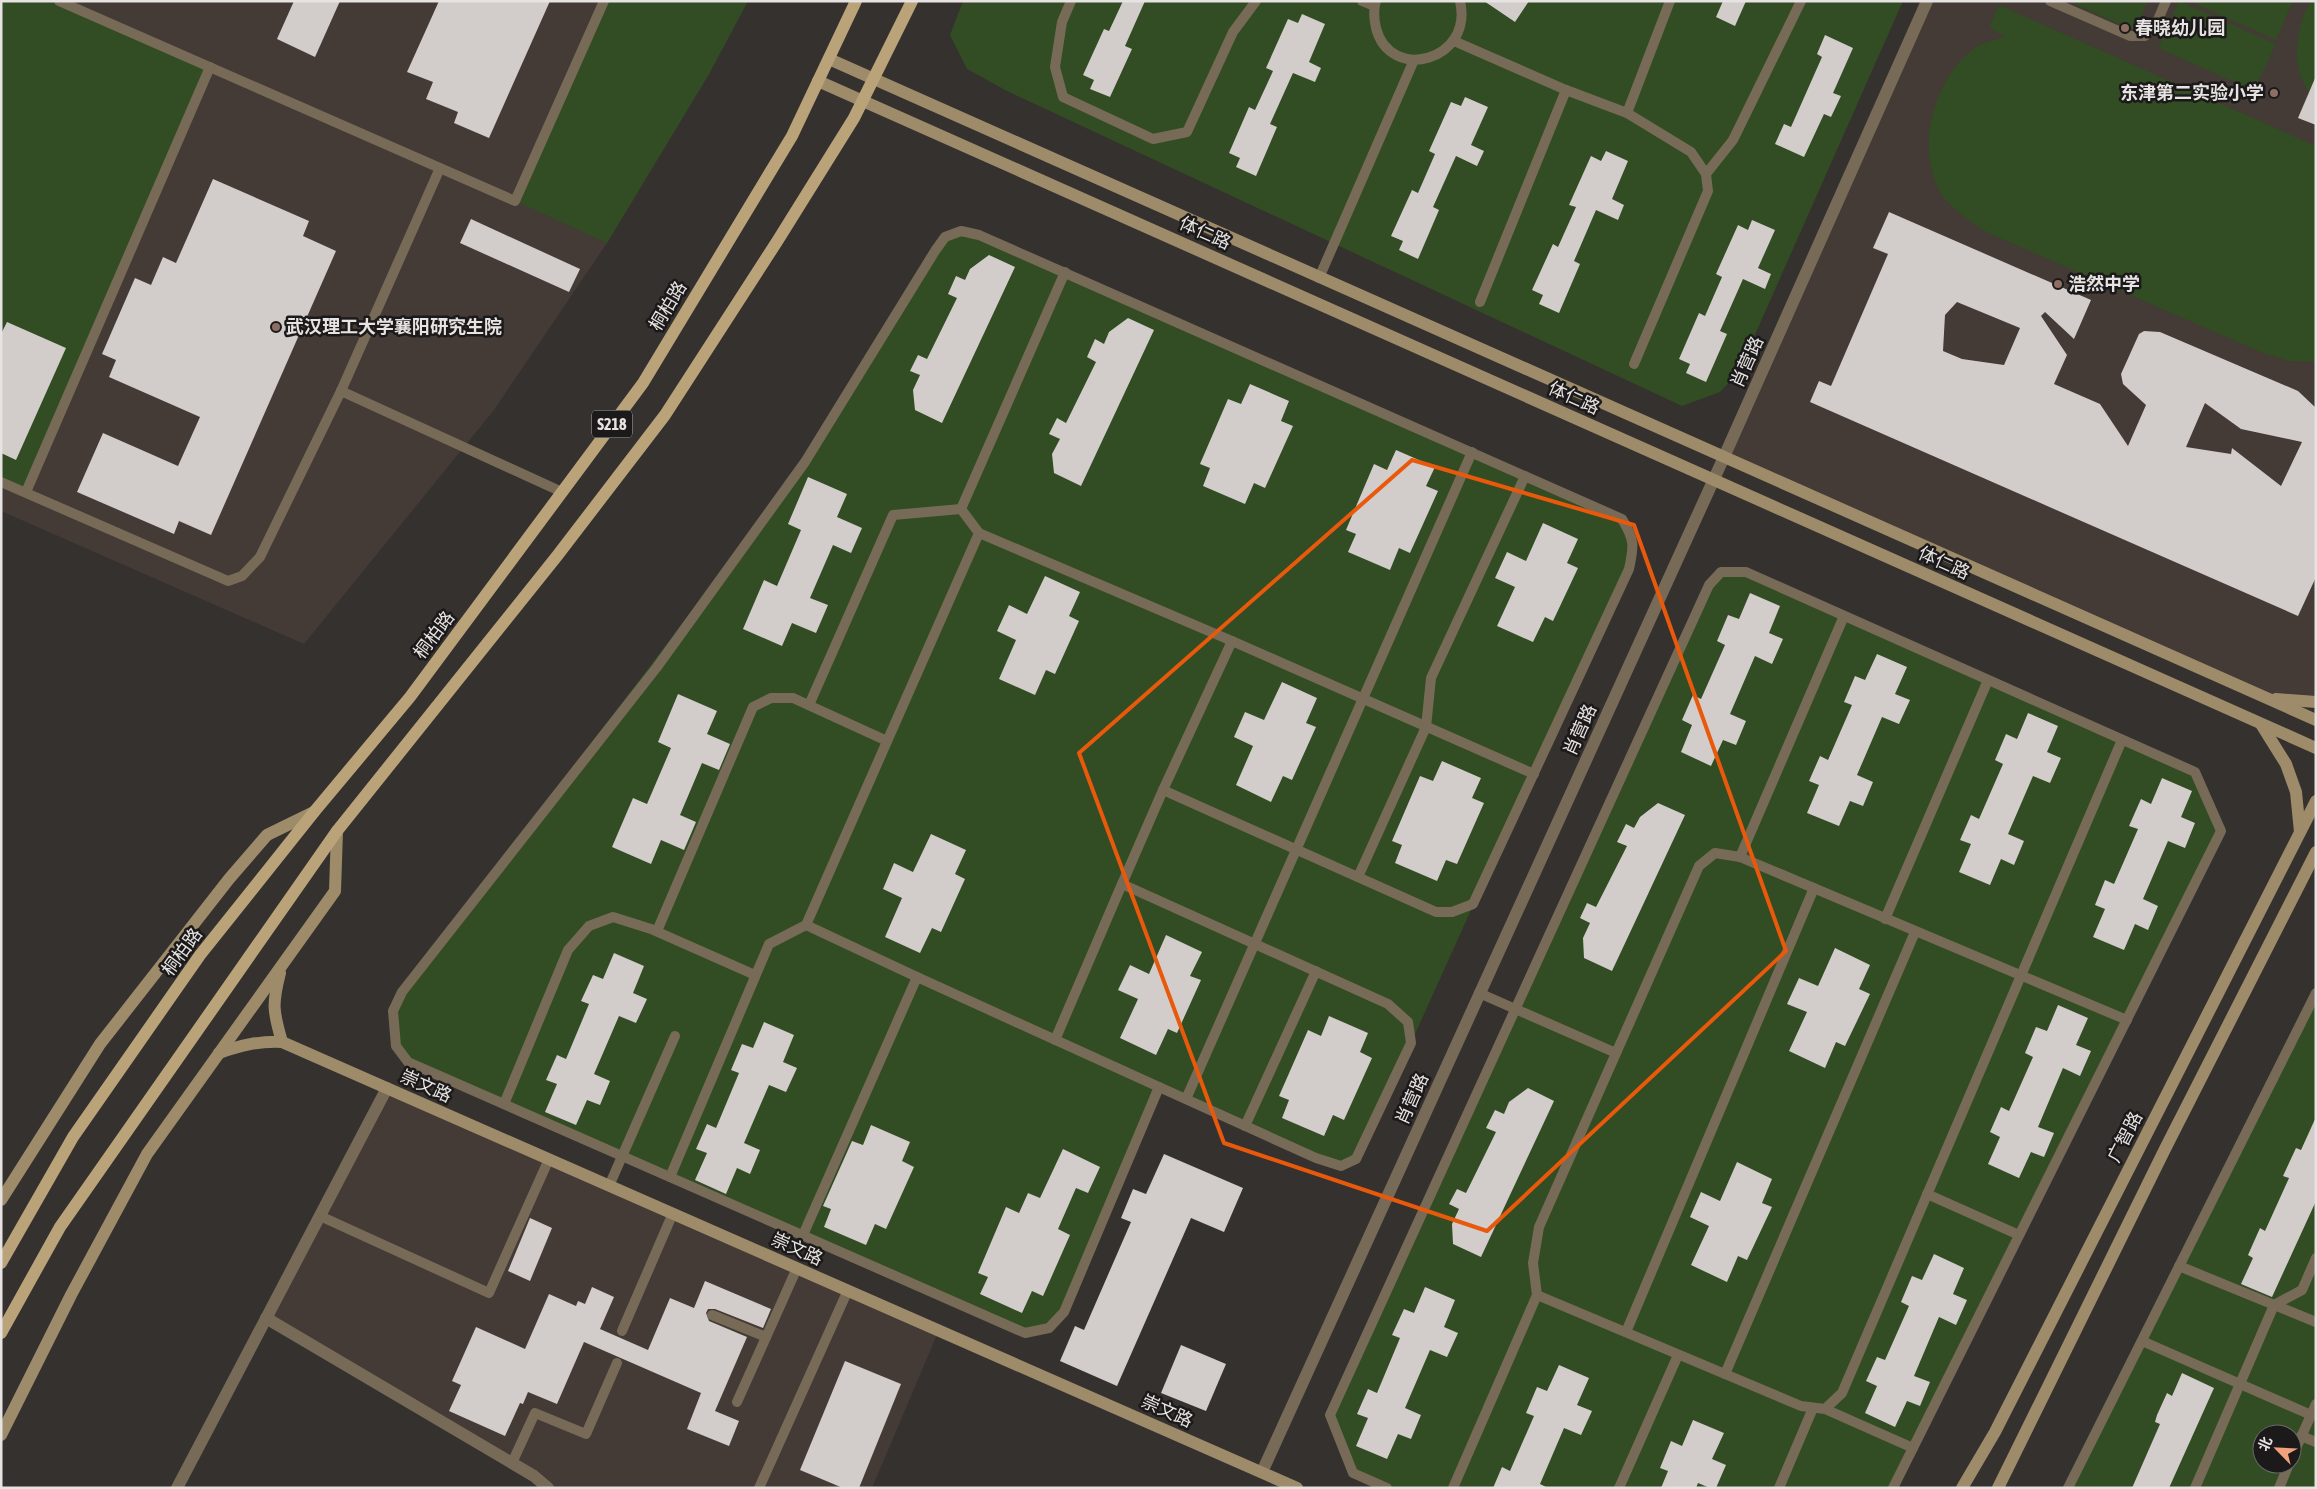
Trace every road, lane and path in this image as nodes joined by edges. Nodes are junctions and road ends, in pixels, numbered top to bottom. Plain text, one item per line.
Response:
1 (59, 1) edge
2 (604, 1) edge
3 (856, 1) edge
4 (912, 1) edge
5 (1071, 1) edge
6 (1256, 1) edge
7 (1362, 1) edge
8 (1460, 1) edge
9 (1670, 1) edge
10 (1801, 1) edge
11 (1926, 1) edge
12 (2050, 1) edge
13 (2166, 1) edge
14 (1375, 3) edge
15 (1454, 41) junction
16 (829, 59) junction
17 (1414, 60) junction
18 (210, 67) junction
19 (873, 80) junction
20 (818, 81) junction
21 (1566, 90) junction
22 (863, 100) junction
23 (1627, 113) junction
24 (440, 168) junction
25 (1706, 174) junction
26 (1065, 272) junction
27 (1319, 278) junction
28 (1480, 302) dead end
29 (1634, 364) dead end
30 (341, 391) junction
31 (1472, 452) junction
32 (1724, 457) junction
33 (1524, 476) junction
34 (1713, 479) junction
35 (1, 482) edge
36 (26, 492) junction
37 (562, 492) junction
38 (961, 509) junction
39 (979, 533) junction
40 (1844, 616) junction
41 (1232, 641) junction
42 (1988, 680) junction
43 (1363, 699) junction
44 (2268, 699) junction
45 (2316, 702) edge
46 (809, 705) junction
47 (2316, 720) edge
48 (2261, 724) junction
49 (1426, 727) junction
50 (2122, 740) junction
51 (887, 741) junction
52 (2316, 748) edge
53 (1534, 774) junction
54 (1163, 790) junction
55 (2316, 801) edge
56 (314, 812) junction
57 (337, 832) junction
58 (2300, 832) junction
59 (1296, 850) junction
60 (2316, 852) edge
61 (1740, 857) junction
62 (1358, 877) junction
63 (1122, 884) junction
64 (1814, 888) junction
65 (1885, 919) junction
66 (806, 925) junction
67 (657, 931) junction
68 (1915, 932) junction
69 (1255, 944) junction
70 (283, 965) junction
71 (1316, 971) junction
72 (756, 975) junction
73 (2020, 976) junction
74 (916, 977) junction
75 (1479, 993) junction
76 (2316, 993) edge
77 (1515, 1010) junction
78 (2127, 1020) junction
79 (675, 1036) dead end
80 (1055, 1040) junction
81 (282, 1042) junction
82 (1616, 1053) junction
83 (219, 1054) junction
84 (1159, 1087) junction
85 (387, 1088) junction
86 (1186, 1099) junction
87 (504, 1104) junction
88 (1245, 1126) junction
89 (621, 1156) junction
90 (549, 1159) junction
91 (670, 1177) junction
92 (609, 1186) junction
93 (1927, 1194) junction
94 (1, 1200) edge
95 (673, 1213) junction
96 (320, 1216) junction
97 (803, 1235) junction
98 (2019, 1235) junction
99 (2316, 1258) edge
100 (1, 1263) edge
101 (2179, 1266) junction
102 (797, 1268) junction
103 (848, 1290) junction
104 (1537, 1295) junction
105 (2274, 1305) junction
106 (712, 1315) dead end
107 (266, 1318) junction
108 (2316, 1322) edge
109 (622, 1331) dead end
110 (1626, 1332) junction
111 (1, 1333) edge
112 (766, 1337) junction
113 (2142, 1341) junction
114 (1678, 1354) junction
115 (617, 1363) dead end
116 (1725, 1374) junction
117 (2240, 1384) junction
118 (738, 1402) dead end
119 (2316, 1404) edge
120 (1813, 1408) junction
121 (1824, 1409) junction
122 (2311, 1415) junction
123 (1, 1435) edge
124 (2302, 1436) joint
125 (2316, 1442) edge
126 (1913, 1448) junction
127 (512, 1463) junction
128 (1262, 1472) junction
129 (2285, 1474) edge
130 (177, 1488) edge
131 (548, 1488) edge
132 (759, 1488) edge
133 (1297, 1488) edge
134 (1387, 1488) edge
135 (1453, 1488) edge
136 (1619, 1488) edge
137 (1779, 1488) edge
138 (1893, 1488) edge
139 (1962, 1488) edge
140 (1998, 1488) edge
141 (2068, 1488) edge
142 (2195, 1488) edge
143 (2279, 1488) edge

1 - 18 lane
2 - 24 lane
3 - 16 main road, 桐柏路 / S218
4 - 19 main road
5 - 6 lane
7 - 14 lane
8 - 15 lane
9 - 23 lane
10 - 25 lane
11 - 32 street, 肖营路
12 - 13 lane
14 - 17 lane
15 - 17 lane
15 - 21 lane
16 - 19 street, 体仁路
16 - 20 main road, 桐柏路 / S218
17 - 27 lane
18 - 24 lane
18 - 36 lane
19 - 22 main road
19 - 27 street, 体仁路
20 - 22 street, 体仁路
20 - 37 main road, 桐柏路 / S218
21 - 23 lane
21 - 28 lane
22 - 34 street, 体仁路
22 - 57 main road
23 - 25 lane
24 - 30 lane
25 - 29 lane
26 - 31 lane
26 - 38 lane
26 - 87 lane
27 - 32 street, 体仁路
30 - 36 lane
30 - 37 lane
31 - 33 lane
31 - 43 lane
32 - 34 street, 肖营路
32 - 44 street, 体仁路
33 - 49 lane
33 - 53 lane
34 - 48 street, 体仁路
34 - 75 street, 肖营路
35 - 36 lane
37 - 56 main road, 桐柏路 / S218
38 - 39 lane
38 - 46 lane
39 - 41 lane
39 - 51 lane
40 - 42 lane
40 - 61 lane
40 - 77 lane
41 - 43 lane
41 - 54 lane
42 - 50 lane
42 - 65 lane
43 - 49 lane
43 - 59 lane
44 - 45 street
44 - 47 street, 体仁路
46 - 51 lane
46 - 67 lane
48 - 52 street, 体仁路
48 - 58 street
49 - 53 lane
49 - 62 lane
50 - 73 lane
50 - 78 lane
51 - 66 lane
53 - 62 lane
54 - 59 lane
54 - 63 lane
55 - 58 street, 广智路
56 - 94 street
56 - 100 main road, 桐柏路
57 - 70 street
57 - 111 main road
58 - 139 street, 广智路
59 - 62 lane
59 - 69 lane
60 - 140 street
61 - 64 lane
61 - 82 lane
63 - 69 lane
63 - 80 lane
64 - 65 lane
64 - 110 lane
65 - 68 lane
66 - 72 lane
66 - 74 lane
67 - 72 lane
67 - 87 lane
68 - 73 lane
68 - 116 lane
69 - 71 lane
69 - 86 lane
70 - 81 street
70 - 83 street
71 - 88 lane
71 - 88 lane
72 - 91 lane
73 - 78 lane
73 - 93 lane
74 - 80 lane
74 - 97 lane
75 - 77 lane
75 - 128 street, 肖营路
76 - 101 lane
77 - 82 lane
77 - 134 lane
78 - 98 lane
79 - 89 lane
80 - 84 lane
81 - 83 street
81 - 85 street, 崇文路
82 - 104 lane
83 - 123 street
84 - 86 lane
84 - 97 lane
85 - 90 street, 崇文路
85 - 96 street
86 - 88 lane
87 - 89 lane
89 - 91 lane
89 - 92 lane
90 - 92 street, 崇文路
90 - 96 lane
91 - 97 lane
92 - 95 street, 崇文路
93 - 98 lane
93 - 121 lane
95 - 102 street, 崇文路
95 - 109 lane
96 - 107 street
98 - 126 lane
99 - 105 lane
101 - 105 lane
101 - 113 lane
102 - 103 street, 崇文路
102 - 112 lane
103 - 128 street, 崇文路
103 - 132 lane
104 - 110 lane
104 - 135 lane
105 - 108 lane
105 - 117 lane
106 - 112 lane
107 - 127 street
107 - 130 street
110 - 114 lane
112 - 118 lane
113 - 117 lane
113 - 141 lane
114 - 116 lane
114 - 136 lane
115 - 127 lane
116 - 120 lane
117 - 122 lane
117 - 142 lane
119 - 122 lane
120 - 121 lane
120 - 137 lane
121 - 126 lane
122 - 124 lane
124 - 125 lane
126 - 138 lane
127 - 131 street
128 - 133 street, 崇文路
129 - 143 lane

